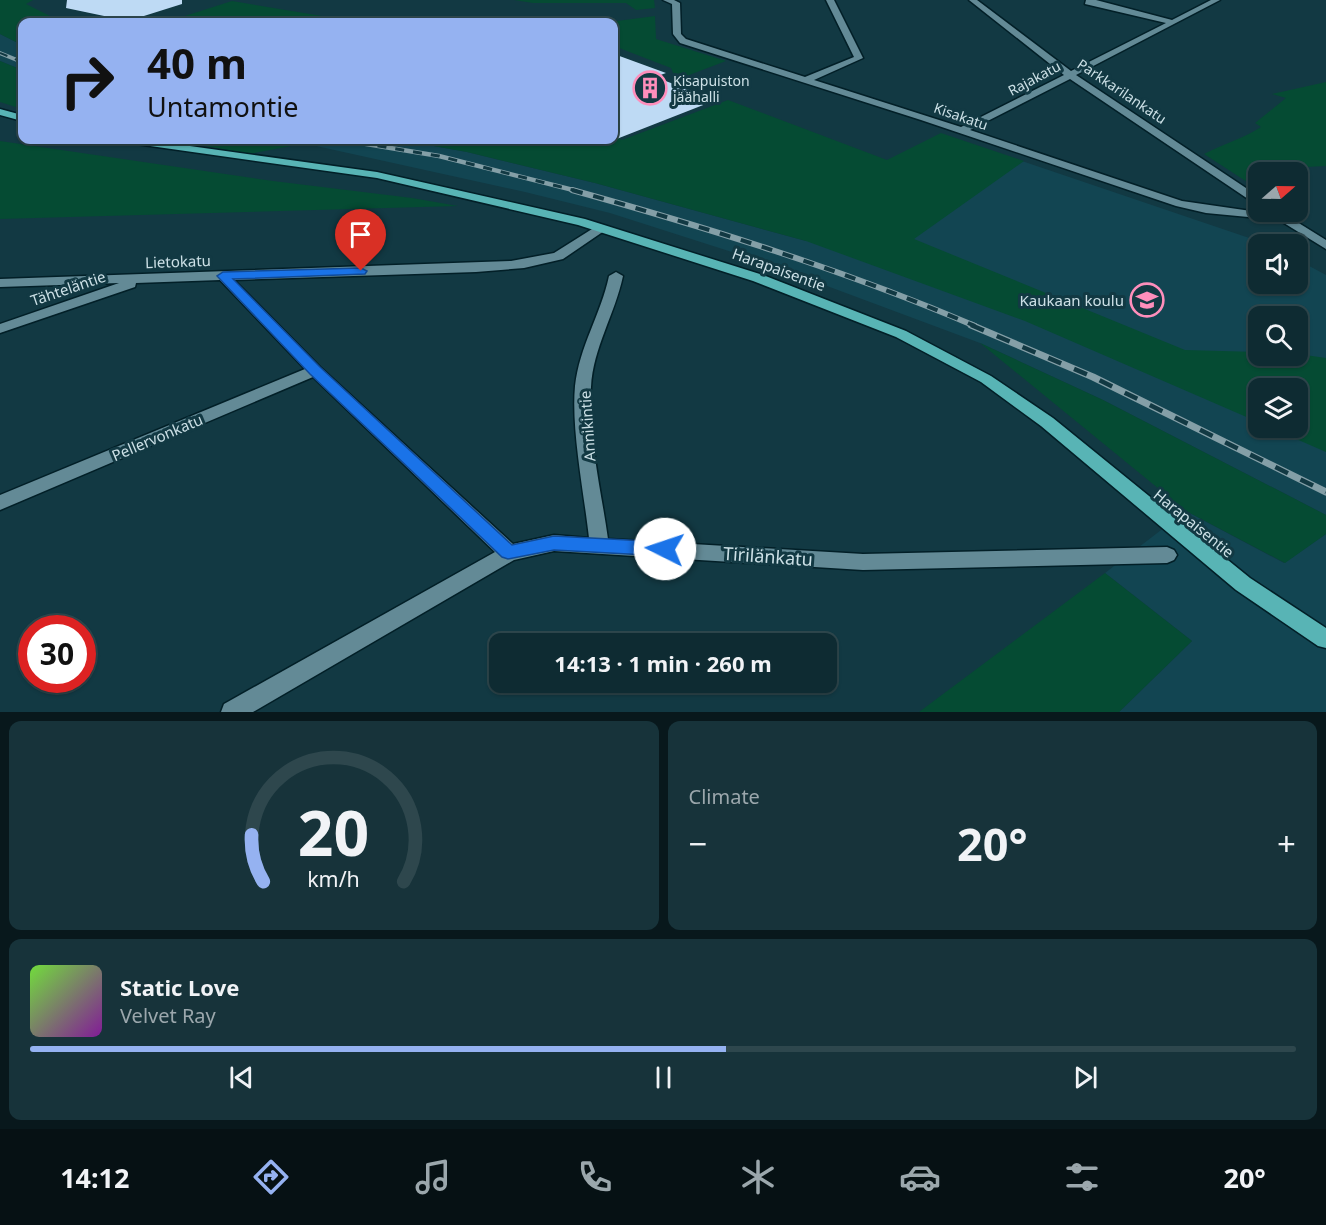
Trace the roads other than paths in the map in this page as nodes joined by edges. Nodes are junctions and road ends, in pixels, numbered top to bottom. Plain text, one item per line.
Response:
1 (668, 0) edge
2 (830, 0) edge
3 (973, 0) edge
4 (1216, 0) edge
5 (1088, 1) edge
6 (1172, 22) junction
7 (1069, 74) junction
8 (806, 80) junction
9 (0, 112) edge
10 (18, 117) edge
11 (961, 131) junction
12 (157, 144) edge
13 (1248, 194) edge
14 (1248, 212) edge
15 (1290, 222) edge
16 (600, 228) junction
17 (1326, 246) edge
18 (223, 276) junction
19 (616, 276) dead end
20 (146, 279) junction
21 (0, 283) edge
22 (0, 329) edge
23 (315, 370) junction
24 (0, 503) edge
25 (599, 545) junction
26 (508, 552) junction
27 (1167, 555) dead end
28 (1326, 639) edge
29 (232, 712) edge

1 - 8 street, Kisakatu
2 - 8 street
3 - 7 street, Parkkarilankatu
4 - 6 street, Rajakatu
5 - 6 street
6 - 7 street, Rajakatu
7 - 11 street, Rajakatu
7 - 13 street, Parkkarilankatu
8 - 11 street, Kisakatu
9 - 10 main road
11 - 14 street, Kisakatu
12 - 16 main road, Harapaisentie
15 - 17 street
16 - 18 street, Lietokatu
16 - 28 main road, Harapaisentie
18 - 20 street, Lietokatu
18 - 23 street
19 - 25 street, Annikintie
20 - 21 street, Lietokatu
20 - 22 street, Tähteläntie
23 - 24 street, Pellervonkatu
23 - 26 street
25 - 26 street, Tirilänkatu
25 - 27 street, Tirilänkatu
26 - 29 street, Tirilänkatu

